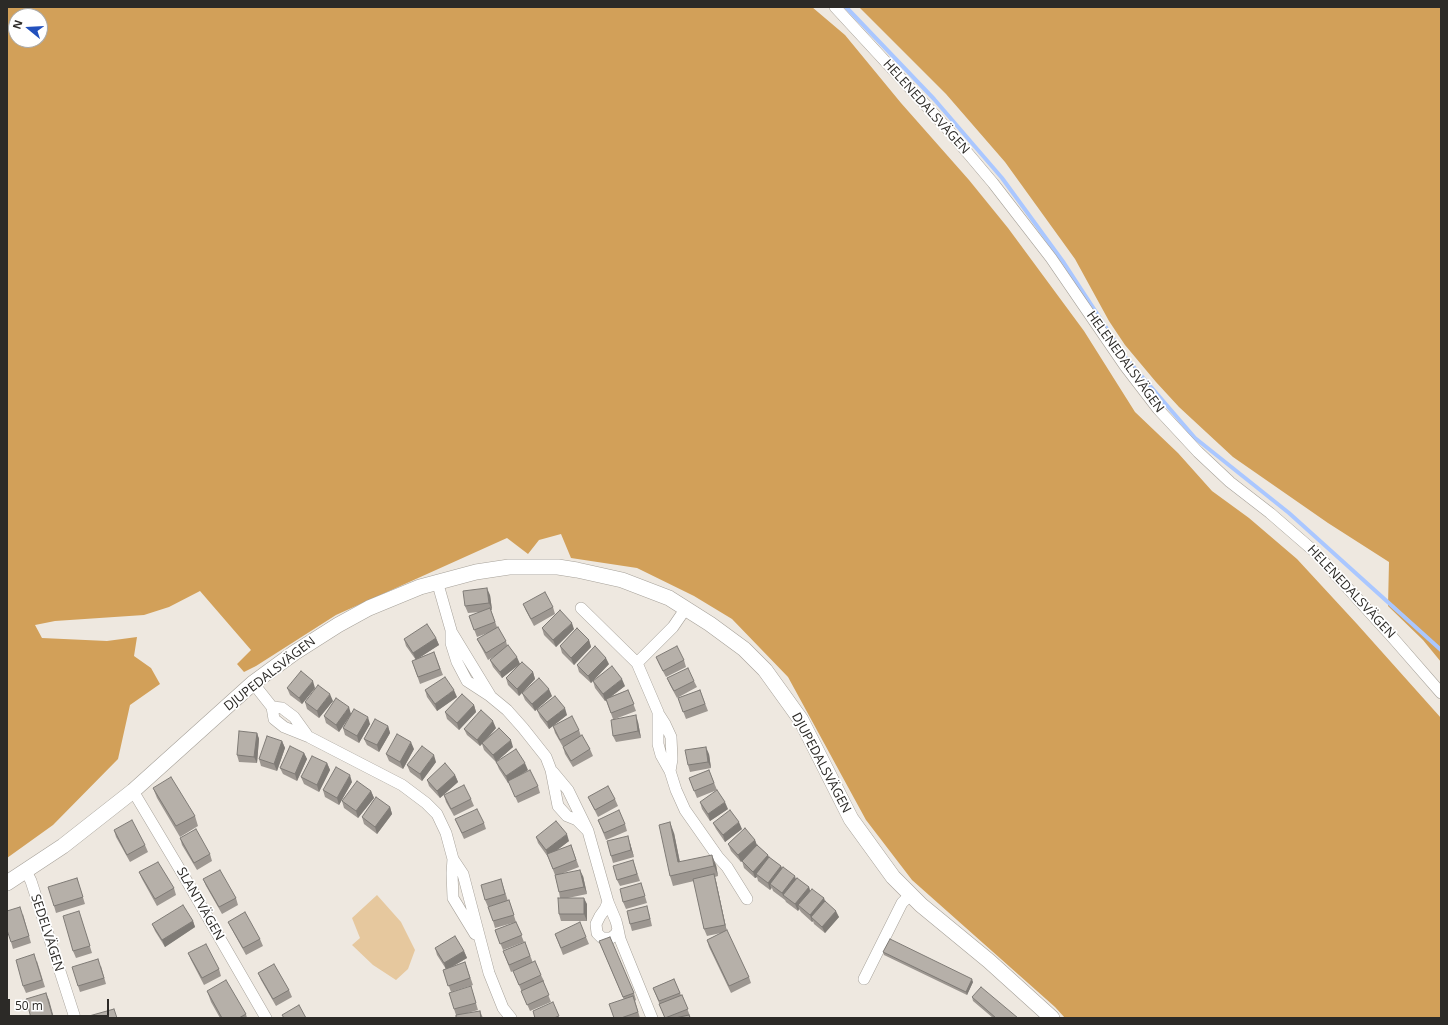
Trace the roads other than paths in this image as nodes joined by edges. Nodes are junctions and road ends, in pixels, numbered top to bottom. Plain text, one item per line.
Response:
1 (835, 7) edge
2 (437, 581) junction
3 (581, 608) dead end
4 (686, 608) junction
5 (637, 663) junction
6 (253, 683) junction
7 (1441, 693) edge
8 (551, 770) junction
9 (133, 791) junction
10 (588, 831) junction
11 (453, 859) junction
12 (26, 871) junction
13 (7, 883) edge
14 (910, 895) junction
15 (747, 899) dead end
16 (608, 902) junction
17 (618, 929) junction
18 (480, 944) junction
19 (864, 979) dead end
20 (504, 1013) edge
21 (75, 1018) edge
22 (266, 1018) edge
23 (511, 1018) edge
24 (652, 1018) edge
25 (1052, 1018) edge

1 - 7 street, HELENEDALSVÄGEN
2 - 4 street, DJUPEDALSVÄGEN
2 - 6 street, DJUPEDALSVÄGEN
2 - 8 street
3 - 5 street
4 - 5 street
4 - 14 street, DJUPEDALSVÄGEN
5 - 15 street
6 - 9 street, DJUPEDALSVÄGEN
6 - 11 street
8 - 10 street
8 - 10 street
9 - 12 street, DJUPEDALSVÄGEN
9 - 22 street, SLANTVÄGEN
10 - 16 street
11 - 18 street
11 - 18 street
12 - 13 street, DJUPEDALSVÄGEN
12 - 21 street, SEDELVÄGEN
14 - 19 street
14 - 25 street, DJUPEDALSVÄGEN
16 - 17 street
16 - 17 street
17 - 24 street
18 - 20 street
20 - 23 street

